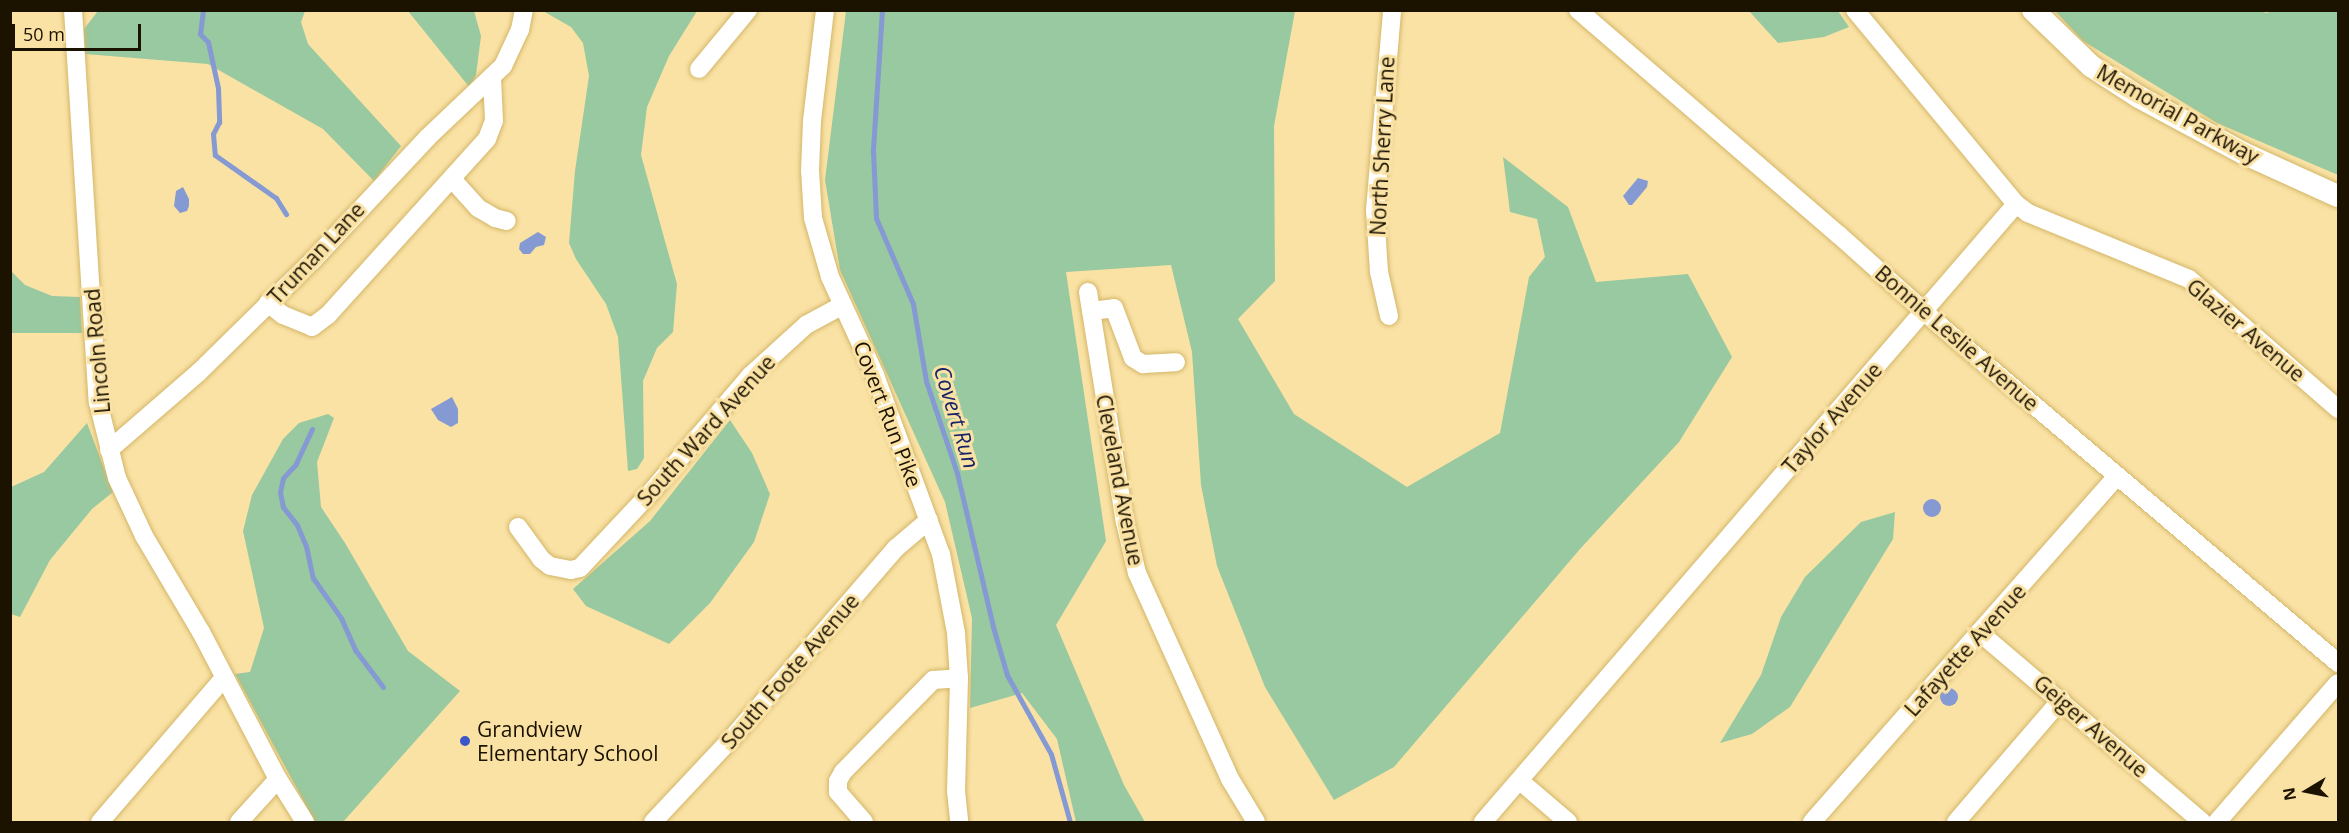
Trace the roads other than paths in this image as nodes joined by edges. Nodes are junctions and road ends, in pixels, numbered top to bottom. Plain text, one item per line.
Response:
1 (73, 10) edge
2 (524, 10) edge
3 (748, 10) edge
4 (825, 10) edge
5 (1392, 10) edge
6 (1578, 10) edge
7 (1855, 10) edge
8 (2033, 10) edge
9 (699, 69) dead end
10 (492, 77) junction
11 (452, 179) junction
12 (2338, 196) edge
13 (2016, 204) junction
14 (507, 221) dead end
15 (1088, 292) dead end
16 (268, 303) junction
17 (843, 305) junction
18 (1091, 311) junction
19 (1924, 311) junction
20 (1389, 316) dead end
21 (1176, 363) dead end
22 (2338, 410) edge
23 (109, 450) junction
24 (2117, 476) junction
25 (929, 520) junction
26 (519, 527) dead end
27 (1979, 632) junction
28 (2338, 663) edge
29 (224, 678) junction
30 (959, 678) junction
31 (2338, 683) edge
32 (2061, 700) junction
33 (278, 779) junction
34 (1520, 781) junction
35 (100, 822) edge
36 (239, 822) edge
37 (305, 822) edge
38 (653, 822) edge
39 (864, 822) edge
40 (959, 822) edge
41 (1256, 822) edge
42 (1483, 822) edge
43 (1568, 822) edge
44 (1812, 822) edge
45 (1956, 822) edge
46 (2202, 822) edge
47 (2217, 822) edge

1 - 23 street, Lincoln Road
2 - 10 street, Truman Lane
3 - 9 street
4 - 17 street, Covert Run Pike
5 - 20 street, North Sherry Lane
6 - 19 street, Bonnie Leslie Avenue
7 - 13 street
8 - 12 main road, Memorial Parkway
10 - 11 street
10 - 16 street, Truman Lane
11 - 14 street
11 - 16 street
13 - 19 street, Taylor Avenue
13 - 22 street, Glazier Avenue
15 - 18 street, Cleveland Avenue
16 - 23 street, Truman Lane
17 - 25 street, Covert Run Pike
17 - 26 street, South Ward Avenue
18 - 21 street
18 - 41 street, Cleveland Avenue
19 - 24 street, Bonnie Leslie Avenue
19 - 34 street, Taylor Avenue
23 - 29 street, Lincoln Road
24 - 27 street, Lafayette Avenue
24 - 28 street, Bonnie Leslie Avenue
25 - 30 street, Covert Run Pike
25 - 38 street, South Foote Avenue
27 - 32 street, Geiger Avenue
27 - 44 street, Lafayette Avenue
29 - 33 street, Lincoln Road
29 - 35 street
30 - 39 street
30 - 40 street, Covert Run Pike
31 - 47 street
32 - 45 street
32 - 46 street, Geiger Avenue
33 - 36 street
33 - 37 street, Lincoln Road
34 - 42 street, Taylor Avenue
34 - 43 street

